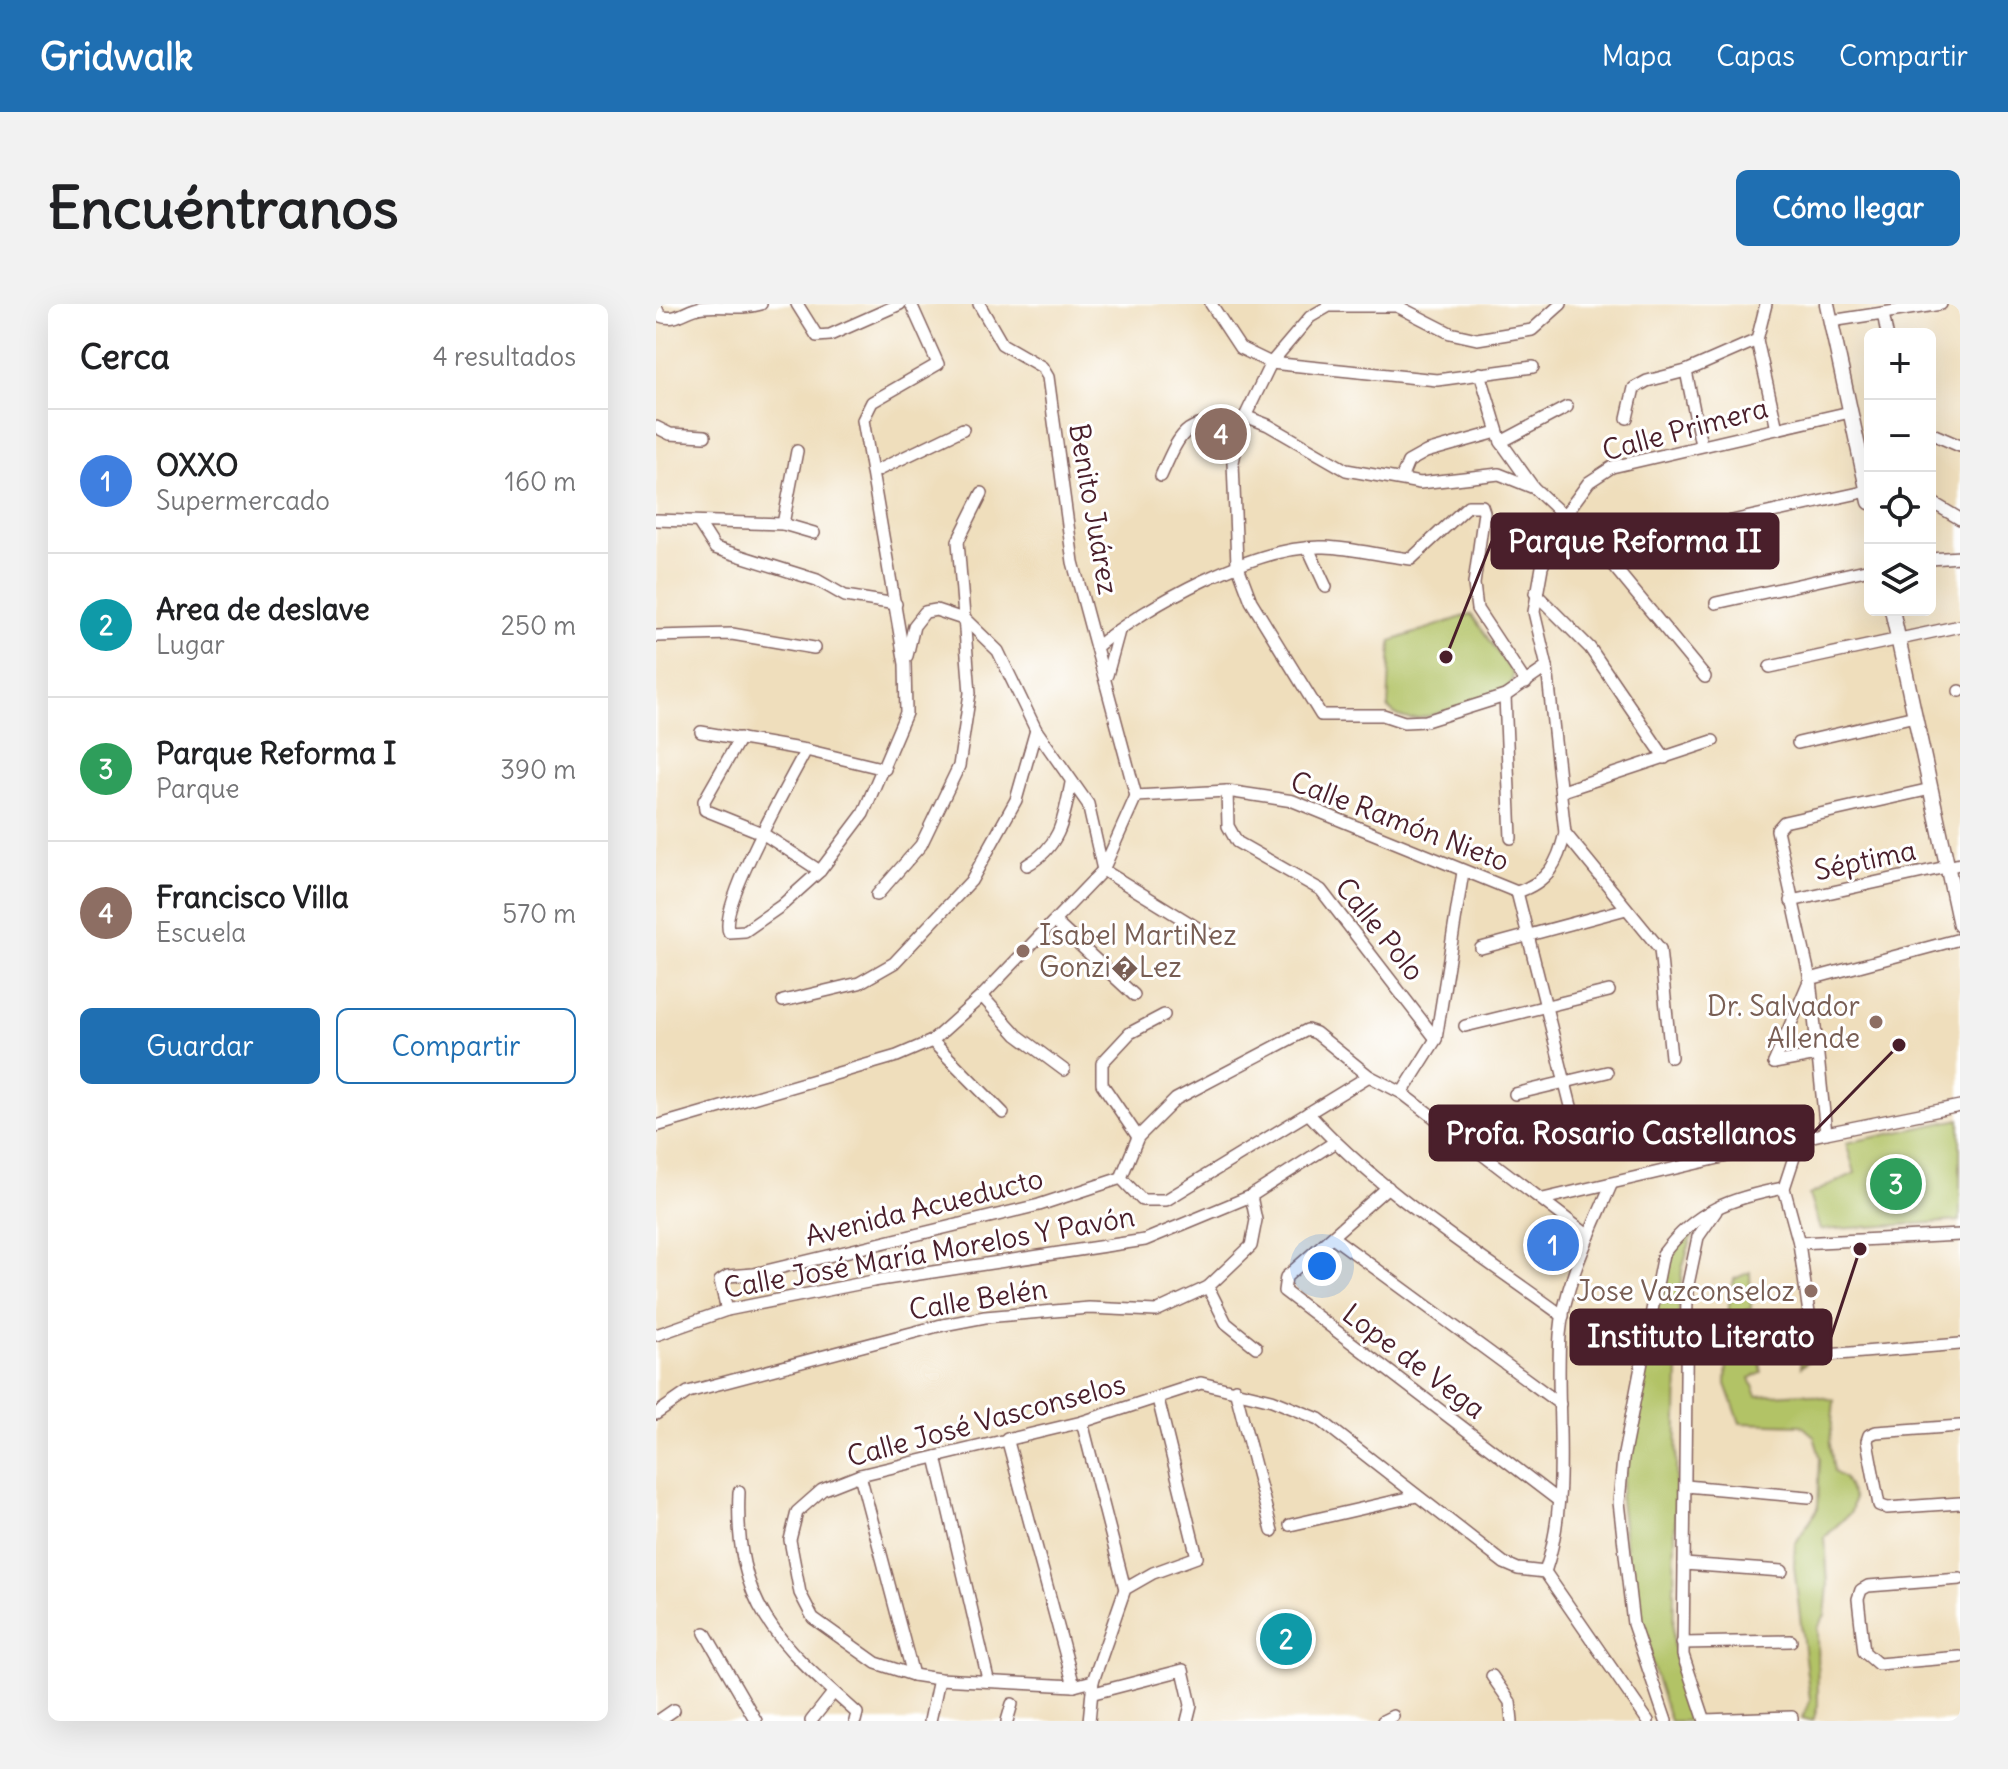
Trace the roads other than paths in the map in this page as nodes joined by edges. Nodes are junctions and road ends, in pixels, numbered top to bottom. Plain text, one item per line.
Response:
1 (761, 304) edge
2 (797, 304) edge
3 (900, 304) edge
4 (911, 304) edge
5 (979, 304) edge
6 (1211, 304) edge
7 (1309, 304) edge
8 (1561, 304) edge
9 (1766, 304) edge
10 (1827, 304) edge
11 (1941, 304) edge
12 (1397, 305) edge
13 (732, 306) edge
14 (656, 307) edge
15 (1898, 307) edge
16 (875, 310) edge
17 (1883, 313) junction
18 (1310, 317) junction
19 (1831, 321) junction
20 (1886, 328) edge
21 (1757, 340) junction
22 (1271, 363) junction
23 (1533, 367) dead end
24 (1686, 371) junction
25 (1480, 373) junction
26 (1567, 407) dead end
27 (1850, 412) junction
28 (1627, 418) dead end
29 (1243, 420) junction
30 (656, 427) edge
31 (963, 429) dead end
32 (1777, 429) junction
33 (705, 436) dead end
34 (1936, 436) edge
35 (1499, 437) junction
36 (1701, 445) junction
37 (1960, 446) edge
38 (797, 451) dead end
39 (1864, 460) edge
40 (874, 472) junction
41 (1161, 476) dead end
42 (1401, 479) junction
43 (1534, 488) junction
44 (982, 493) dead end
45 (1864, 497) edge
46 (1936, 505) edge
47 (1566, 514) junction
48 (1960, 519) edge
49 (656, 520) edge
50 (699, 523) junction
51 (783, 524) junction
52 (814, 533) dead end
53 (1664, 536) dead end
54 (1308, 548) junction
55 (1960, 557) edge
56 (1936, 559) edge
57 (1237, 564) junction
58 (1864, 570) edge
59 (1326, 587) dead end
60 (1535, 593) junction
61 (1716, 603) dead end
62 (896, 604) junction
63 (1893, 616) edge
64 (966, 620) junction
65 (1960, 626) edge
66 (1121, 627) junction
67 (656, 636) edge
68 (1899, 642) junction
69 (1096, 647) junction
70 (814, 648) dead end
71 (905, 664) junction
72 (1547, 667) junction
73 (1770, 667) dead end
74 (1705, 677) dead end
75 (1106, 681) junction
76 (1526, 683) junction
77 (1505, 696) junction
78 (1915, 716) junction
79 (1036, 730) junction
80 (701, 732) dead end
81 (740, 738) junction
82 (1713, 741) dead end
83 (1798, 743) dead end
84 (806, 750) junction
85 (1665, 758) junction
86 (885, 769) junction
87 (1071, 783) junction
88 (1931, 789) junction
89 (1227, 791) junction
90 (1562, 791) junction
91 (1136, 796) junction
92 (762, 833) junction
93 (1565, 833) junction
94 (1511, 838) dead end
95 (1027, 865) dead end
96 (1954, 865) edge
97 (1103, 870) junction
98 (820, 871) junction
99 (1463, 872) junction
100 (1517, 892) junction
101 (877, 895) dead end
102 (1791, 901) junction
103 (1626, 909) junction
104 (1055, 922) junction
105 (1960, 925) edge
106 (1527, 938) junction
107 (1960, 939) edge
108 (1217, 940) dead end
109 (1481, 948) dead end
110 (1810, 979) junction
111 (1609, 991) dead end
112 (1134, 995) dead end
113 (982, 996) junction
114 (783, 1001) dead end
115 (1545, 1007) junction
116 (1164, 1015) dead end
117 (1465, 1026) dead end
118 (1436, 1039) junction
119 (932, 1041) junction
120 (1817, 1055) junction
121 (1671, 1057) dead end
122 (1064, 1070) dead end
123 (1607, 1072) dead end
124 (1369, 1076) junction
125 (1565, 1084) junction
126 (1402, 1093) junction
127 (1515, 1094) dead end
128 (1960, 1106) edge
129 (1003, 1113) dead end
130 (1308, 1113) junction
131 (656, 1126) edge
132 (1826, 1133) junction
133 (1578, 1134) dead end
134 (1138, 1137) junction
135 (1800, 1139) junction
136 (1335, 1142) junction
137 (1121, 1178) junction
138 (1611, 1185) junction
139 (1388, 1187) junction
140 (1784, 1188) junction
141 (1251, 1196) junction
142 (1543, 1199) junction
143 (1718, 1207) junction
144 (1960, 1235) edge
145 (1589, 1236) junction
146 (1334, 1238) junction
147 (1799, 1243) junction
148 (1208, 1287) junction
149 (727, 1310) junction
150 (1563, 1316) junction
151 (656, 1335) edge
152 (1960, 1344) edge
153 (1256, 1347) dead end
154 (1235, 1389) junction
155 (1158, 1399) junction
156 (1560, 1404) junction
157 (656, 1414) edge
158 (1082, 1422) junction
159 (1960, 1426) edge
160 (1007, 1438) junction
161 (936, 1457) junction
162 (860, 1475) junction
163 (1686, 1486) junction
164 (739, 1492) dead end
165 (1417, 1496) junction
166 (1809, 1497) dead end
167 (1559, 1501) junction
168 (1960, 1503) edge
169 (1290, 1525) dead end
170 (1272, 1531) dead end
171 (1684, 1564) junction
172 (1782, 1571) dead end
173 (1545, 1572) junction
174 (1960, 1579) edge
175 (1125, 1589) junction
176 (705, 1633) dead end
177 (1791, 1641) dead end
178 (1682, 1643) junction
179 (1960, 1657) edge
180 (913, 1675) junction
181 (1492, 1676) dead end
182 (939, 1679) junction
183 (988, 1679) junction
184 (1074, 1686) junction
185 (1094, 1687) junction
186 (833, 1693) junction
187 (1012, 1704) dead end
188 (674, 1710) dead end
189 (856, 1717) edge
190 (1705, 1720) edge
191 (658, 1721) edge
192 (756, 1721) edge
193 (811, 1721) edge
194 (930, 1721) edge
195 (1007, 1721) edge
196 (1089, 1721) edge
197 (1187, 1721) edge
198 (1512, 1721) edge
199 (1648, 1721) edge
200 (1666, 1721) edge
201 (1792, 1721) edge

1 - 13 street
2 - 16 street
3 - 16 street
4 - 40 street
5 - 69 street, Benito Juárez
6 - 22 street
7 - 18 street
8 - 12 street
9 - 21 street
10 - 19 main road
11 - 15 street
12 - 18 street
13 - 14 street
15 - 17 street
17 - 19 street
17 - 20 street
18 - 22 street
19 - 27 main road
21 - 24 street
21 - 32 street
22 - 25 street
22 - 29 street
23 - 25 street
24 - 28 street
24 - 36 street
25 - 35 street
26 - 35 street
27 - 32 street, Calle Primera
27 - 39 main road
29 - 41 street
29 - 42 street
29 - 57 street
30 - 33 street
31 - 40 street
32 - 36 street, Calle Primera
34 - 37 street
35 - 42 street
35 - 43 street
36 - 47 street, Calle Primera
38 - 51 street
40 - 62 street
42 - 43 street
43 - 47 street
44 - 64 street
45 - 53 street
46 - 48 street
47 - 60 street, Calle Primera
47 - 74 street
49 - 50 street
50 - 51 street
50 - 62 street
51 - 52 street
54 - 57 street
54 - 59 street
54 - 76 street
55 - 56 street
57 - 66 street
57 - 77 street
58 - 61 street
60 - 72 street, Calle Primera
60 - 85 street
62 - 71 street
63 - 68 main road
64 - 71 street
64 - 79 street
64 - 101 street
65 - 68 street
66 - 69 street
66 - 75 street
67 - 70 street
68 - 73 street
68 - 78 main road
69 - 75 street, Benito Juárez
71 - 86 street
72 - 76 street
72 - 90 street, Calle Primera
75 - 91 street, Benito Juárez
76 - 77 street
77 - 94 street
78 - 83 street
78 - 88 main road
79 - 87 street
79 - 114 street
80 - 81 street
81 - 84 street
81 - 92 street
82 - 85 street
84 - 86 street
84 - 92 street
85 - 90 street
86 - 98 street
87 - 95 street
87 - 97 street
88 - 96 main road
88 - 102 street
89 - 91 street, Calle Ramón Nieto
89 - 99 street, Calle Ramón Nieto
89 - 118 street, Calle Polo
90 - 93 street, Calle Primera
91 - 97 street
92 - 98 street
92 - 98 street
93 - 100 street, Calle Ramón Nieto
93 - 103 street
96 - 102 street, Séptima
96 - 105 main road
97 - 104 street
97 - 108 street
99 - 100 street, Calle Ramón Nieto
99 - 118 street
100 - 106 street
102 - 110 street
103 - 106 street
103 - 121 street
104 - 112 street
104 - 113 street
106 - 109 street
106 - 115 street
107 - 110 street
110 - 120 street
110 - 120 street
111 - 115 street
113 - 119 street
113 - 122 street
115 - 117 street
115 - 125 street
116 - 134 street
118 - 126 street
119 - 129 street
119 - 131 street
120 - 132 street
123 - 125 street
124 - 126 street
124 - 130 street
124 - 134 street
125 - 127 street
125 - 133 street
126 - 142 street
128 - 132 street
130 - 136 street
130 - 137 street
132 - 135 street
134 - 137 street
135 - 138 street
135 - 140 street
136 - 139 street
136 - 141 street, Calle José María Morelos Y Pavón
137 - 149 street, Avenida Acueducto
138 - 142 street
138 - 145 street
139 - 146 street, Lope de Vega
139 - 150 street
140 - 143 street
140 - 147 street
141 - 148 street, Calle Belén
141 - 149 street, Calle José María Morelos Y Pavón
142 - 145 street
143 - 163 street
143 - 200 street
144 - 147 street
145 - 150 street
146 - 156 street
146 - 167 street, Lope de Vega
147 - 152 street
148 - 153 street
148 - 157 street, Calle Belén
149 - 151 street, Calle José María Morelos Y Pavón
150 - 156 street
154 - 155 street, Calle José Vasconselos
154 - 165 street, Calle José Vasconselos
154 - 170 street
155 - 158 street, Calle José Vasconselos
155 - 175 street
156 - 167 street
158 - 160 street, Calle José Vasconselos
158 - 175 street
159 - 168 street
160 - 161 street, Calle José Vasconselos
160 - 184 street
161 - 162 street, Calle José Vasconselos
161 - 183 street
162 - 180 street
162 - 180 street, Calle José Vasconselos
163 - 166 street
163 - 171 street
164 - 186 street
165 - 169 street
165 - 173 street, Calle José Vasconselos
167 - 173 street
171 - 172 street
171 - 178 street
173 - 199 street
174 - 179 street
175 - 185 street
176 - 192 street
177 - 178 street
178 - 190 street
180 - 182 street, Calle José Vasconselos
181 - 198 street
182 - 183 street, Calle José Vasconselos
182 - 194 street
183 - 184 street, Calle José Vasconselos
184 - 185 street, Calle José Vasconselos
185 - 196 street
185 - 197 street, Calle José Vasconselos
186 - 189 street
186 - 193 street
187 - 195 street
188 - 191 street
190 - 201 street

